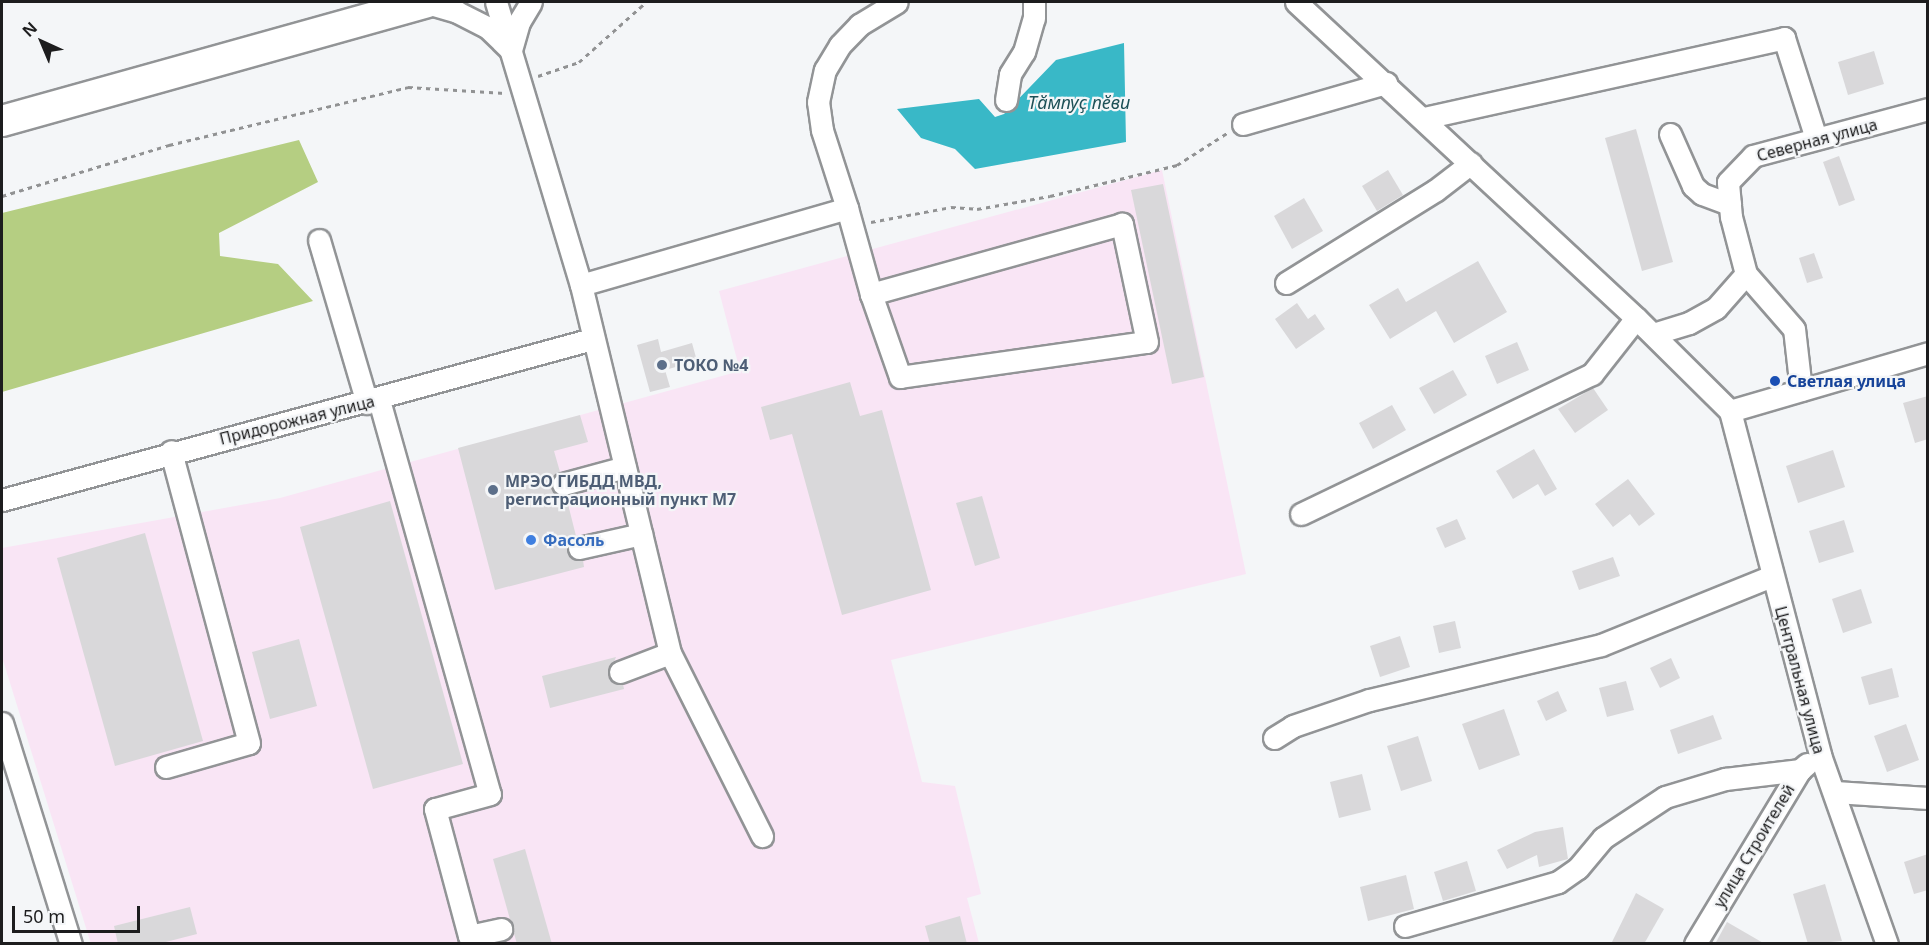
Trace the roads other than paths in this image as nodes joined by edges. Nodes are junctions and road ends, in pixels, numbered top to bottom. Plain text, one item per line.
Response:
1 (425, 2) edge
2 (496, 2) edge
3 (531, 2) edge
4 (897, 2) edge
5 (1034, 2) edge
6 (1296, 2) edge
7 (511, 51) junction
8 (1386, 83) junction
9 (1006, 100) dead end
10 (1928, 109) edge
11 (1424, 118) junction
12 (2, 121) edge
13 (1243, 124) road end
14 (1670, 134) dead end
15 (1816, 138) junction
16 (1471, 163) junction
17 (1730, 204) junction
18 (849, 217) junction
19 (320, 240) dead end
20 (1746, 274) junction
21 (1286, 283) dead end
22 (581, 285) junction
23 (871, 294) junction
24 (1636, 318) junction
25 (1653, 334) junction
26 (592, 339) junction
27 (1928, 353) edge
28 (1801, 390) junction
29 (373, 401) junction
30 (1730, 411) junction
31 (171, 451) junction
32 (625, 466) junction
33 (563, 484) dead end
34 (2, 500) edge
35 (1301, 514) dead end
36 (641, 534) junction
37 (579, 548) dead end
38 (1772, 576) junction
39 (670, 653) junction
40 (620, 672) dead end
41 (2, 723) edge
42 (1274, 738) dead end
43 (1820, 755) junction
44 (8, 763) edge
45 (166, 767) dead end
46 (1800, 770) junction
47 (1835, 792) junction
48 (1928, 798) edge
49 (762, 836) dead end
50 (1404, 926) dead end
51 (501, 929) dead end
52 (71, 944) edge
53 (1695, 944) edge
54 (1887, 944) edge

1 - 7 street
1 - 12 highway
2 - 7 street
3 - 7 street
4 - 18 street
5 - 9 street
6 - 8 street
7 - 22 street
8 - 11 street
8 - 13 street
10 - 15 street, Северная улица
11 - 15 street
11 - 16 street
14 - 17 street
15 - 17 street, Северная улица
16 - 21 street
16 - 24 street
17 - 20 street, Северная улица
18 - 22 street
18 - 23 street
19 - 29 street
20 - 25 street
20 - 28 street, Северная улица
22 - 26 street
23 - 23 street
24 - 25 street
24 - 35 street
25 - 30 street
26 - 29 street, Придорожная улица
26 - 32 street
27 - 28 street
28 - 30 street
29 - 31 street, Придорожная улица
29 - 51 street
30 - 38 street, Центральная улица
31 - 34 street, Придорожная улица
31 - 45 street
32 - 33 street
32 - 36 street
36 - 37 street
36 - 39 street
38 - 42 street
38 - 43 street, Центральная улица
39 - 40 street
39 - 49 street
41 - 44 street
43 - 46 street, улица Строителей
43 - 47 street, Центральная улица
44 - 52 street
46 - 50 street
46 - 53 street, улица Строителей
47 - 48 street
47 - 54 street, Центральная улица

